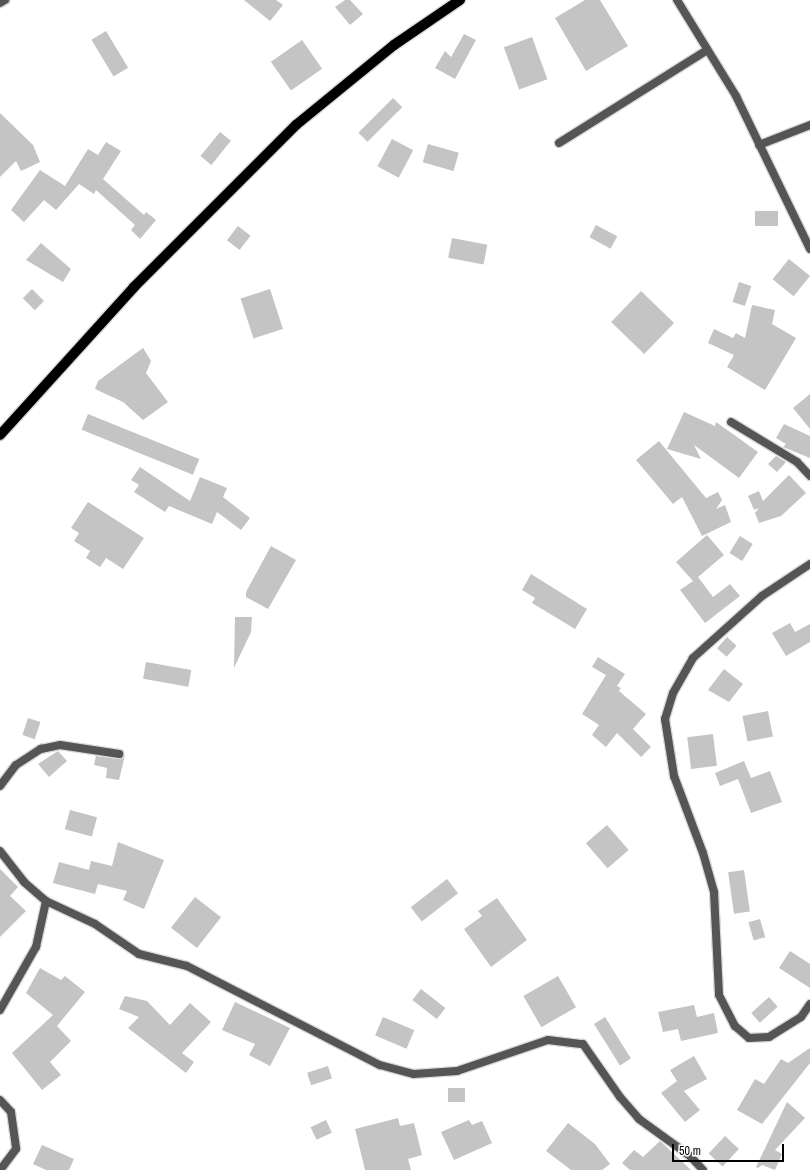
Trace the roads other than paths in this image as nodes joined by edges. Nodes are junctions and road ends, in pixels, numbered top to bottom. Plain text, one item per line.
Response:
1 (5, 0) edge
2 (460, 0) edge
3 (677, 0) edge
4 (0, 3) edge
5 (707, 50) junction
6 (810, 125) edge
7 (559, 143) dead end
8 (759, 146) junction
9 (810, 249) edge
10 (731, 422) dead end
11 (0, 435) edge
12 (810, 476) edge
13 (810, 564) edge
14 (119, 754) dead end
15 (0, 786) edge
16 (0, 851) edge
17 (46, 901) junction
18 (810, 1004) edge
19 (0, 1010) edge
20 (0, 1100) edge
21 (0, 1170) edge
22 (703, 1170) edge

1 - 4 street
2 - 11 main road
3 - 5 street
5 - 7 street
5 - 8 street
6 - 8 street
8 - 9 street
10 - 12 street
13 - 18 street
14 - 15 street
16 - 17 street
17 - 19 street
17 - 22 street
20 - 21 street

